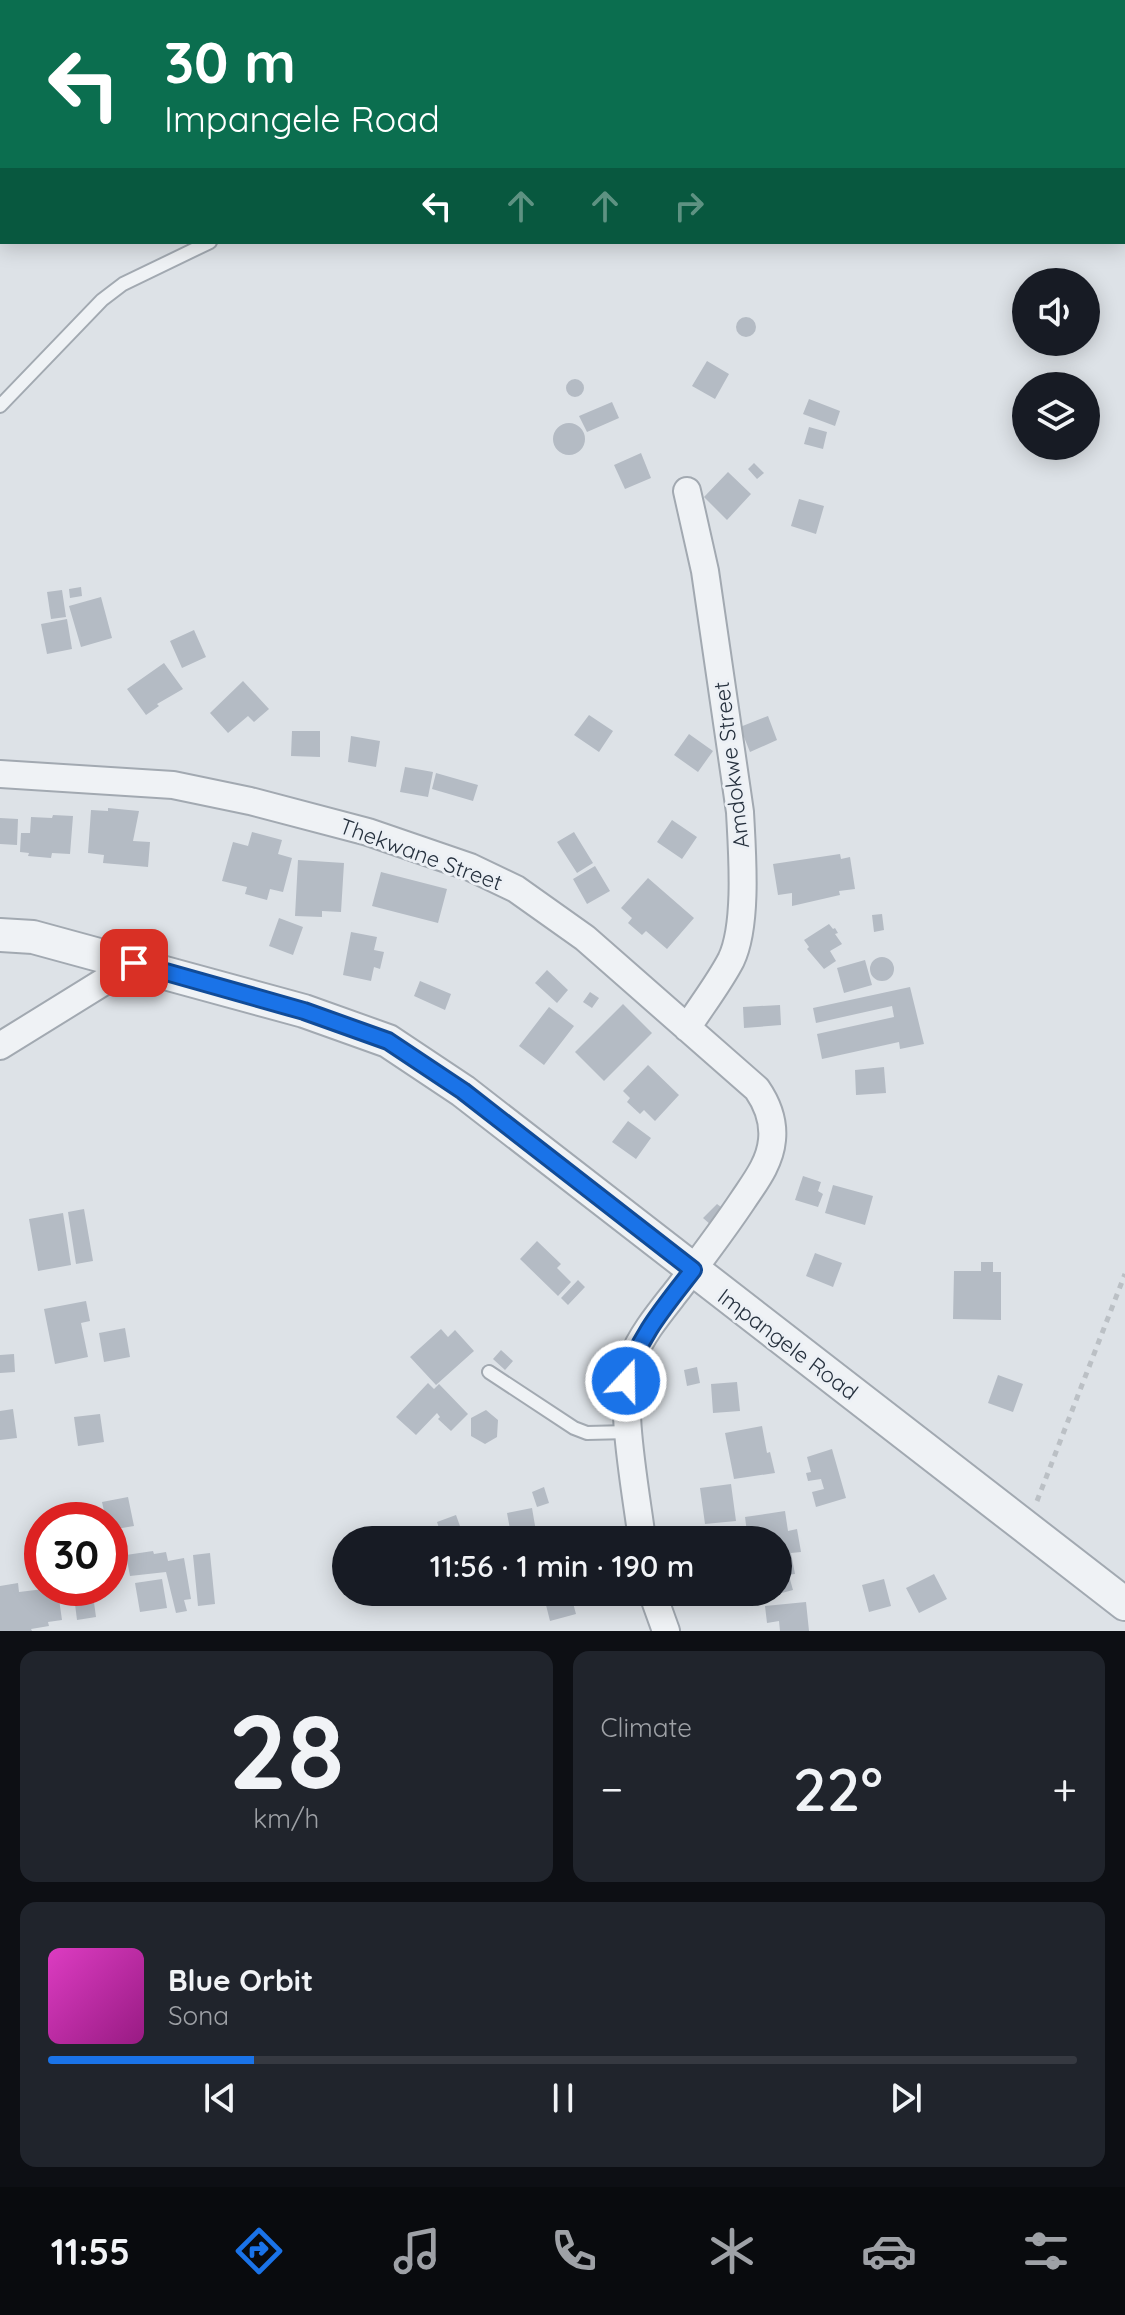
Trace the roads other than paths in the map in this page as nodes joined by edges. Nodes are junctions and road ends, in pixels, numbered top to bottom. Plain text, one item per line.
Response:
1 (206, 244) edge
2 (0, 406) edge
3 (687, 491) dead end
4 (0, 774) edge
5 (0, 935) edge
6 (134, 963) junction
7 (687, 1028) junction
8 (0, 1046) edge
9 (693, 1270) junction
10 (489, 1372) dead end
11 (629, 1432) junction
12 (640, 1526) edge
13 (1125, 1604) edge
14 (657, 1606) edge
15 (666, 1631) edge

1 - 2 lane
3 - 7 street, Amdokwe Street
4 - 7 street, Thekwane Street
5 - 6 street, Impangele Road
6 - 8 street
6 - 9 street, Impangele Road
7 - 9 street, Thekwane Street
9 - 11 street, Thekwane Street
9 - 13 street, Impangele Road
10 - 11 lane
11 - 12 street, Thekwane Street
14 - 15 street

